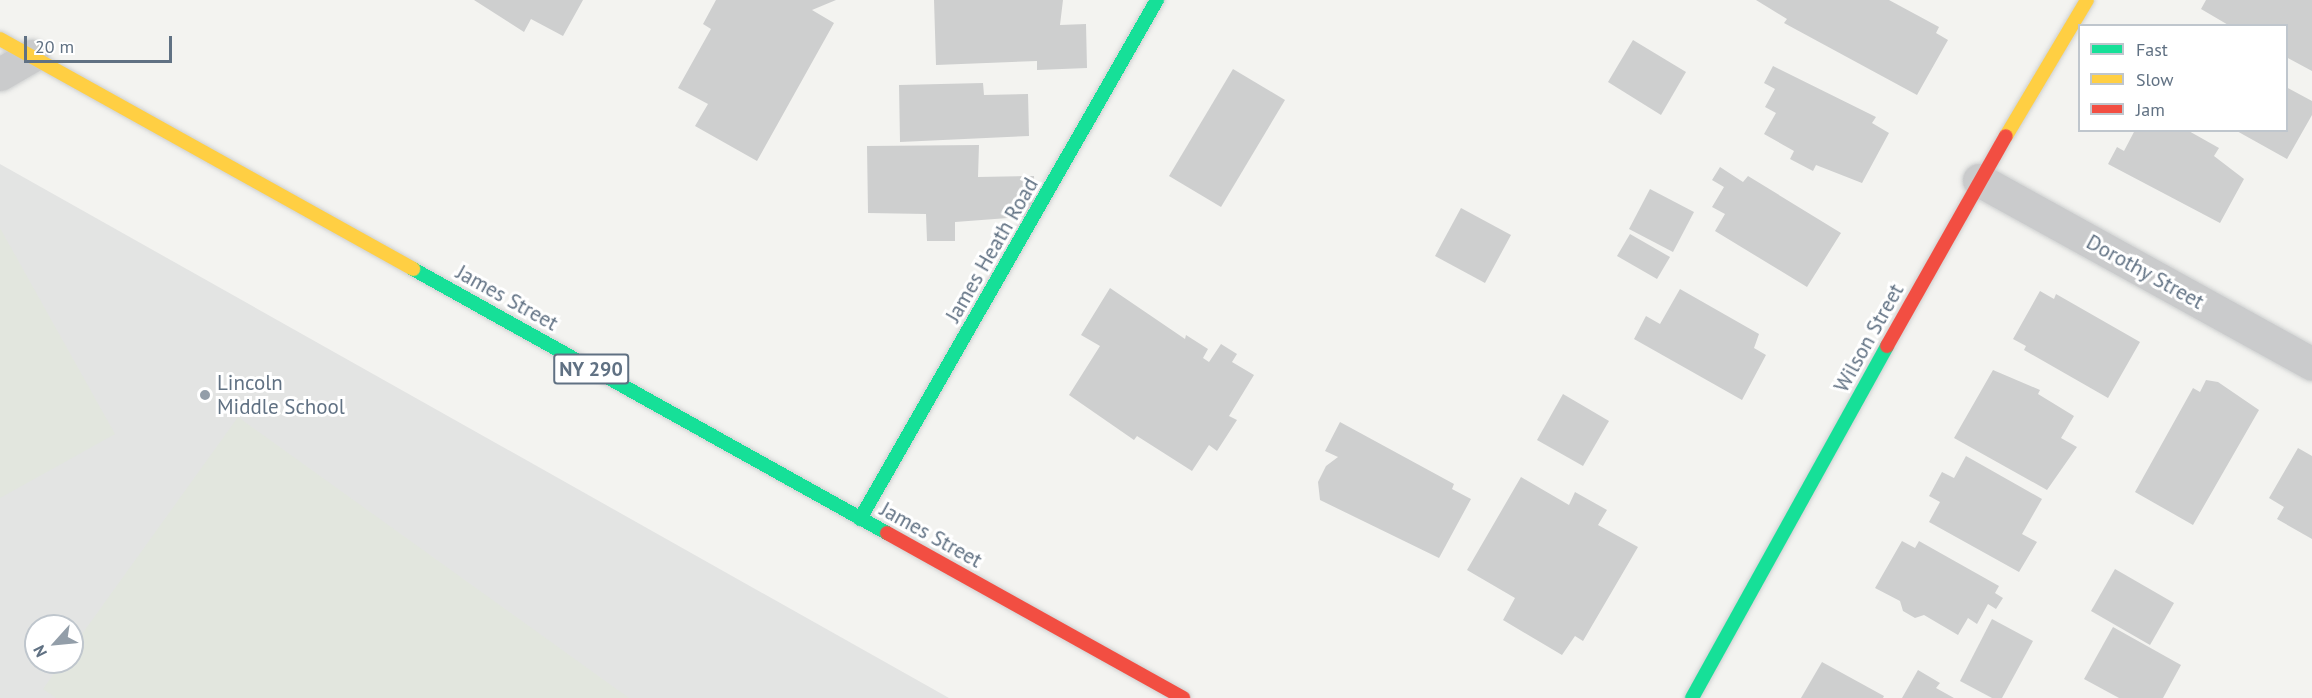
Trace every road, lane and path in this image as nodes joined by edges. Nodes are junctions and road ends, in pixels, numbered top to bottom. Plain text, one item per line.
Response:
1 (1157, 0) edge
2 (2087, 0) edge
3 (0, 39) edge
4 (31, 56) junction
5 (0, 74) edge
6 (1979, 180) junction
7 (2312, 364) edge
8 (860, 519) junction
9 (1183, 698) edge
10 (1692, 698) edge

1 - 8 street, James Heath Road
2 - 6 street, Wilson Street
3 - 4 street, James Street / NY 290
4 - 5 street
4 - 8 street, James Street / NY 290
6 - 7 street, Dorothy Street
6 - 10 street, Wilson Street
8 - 9 street, James Street / NY 290

